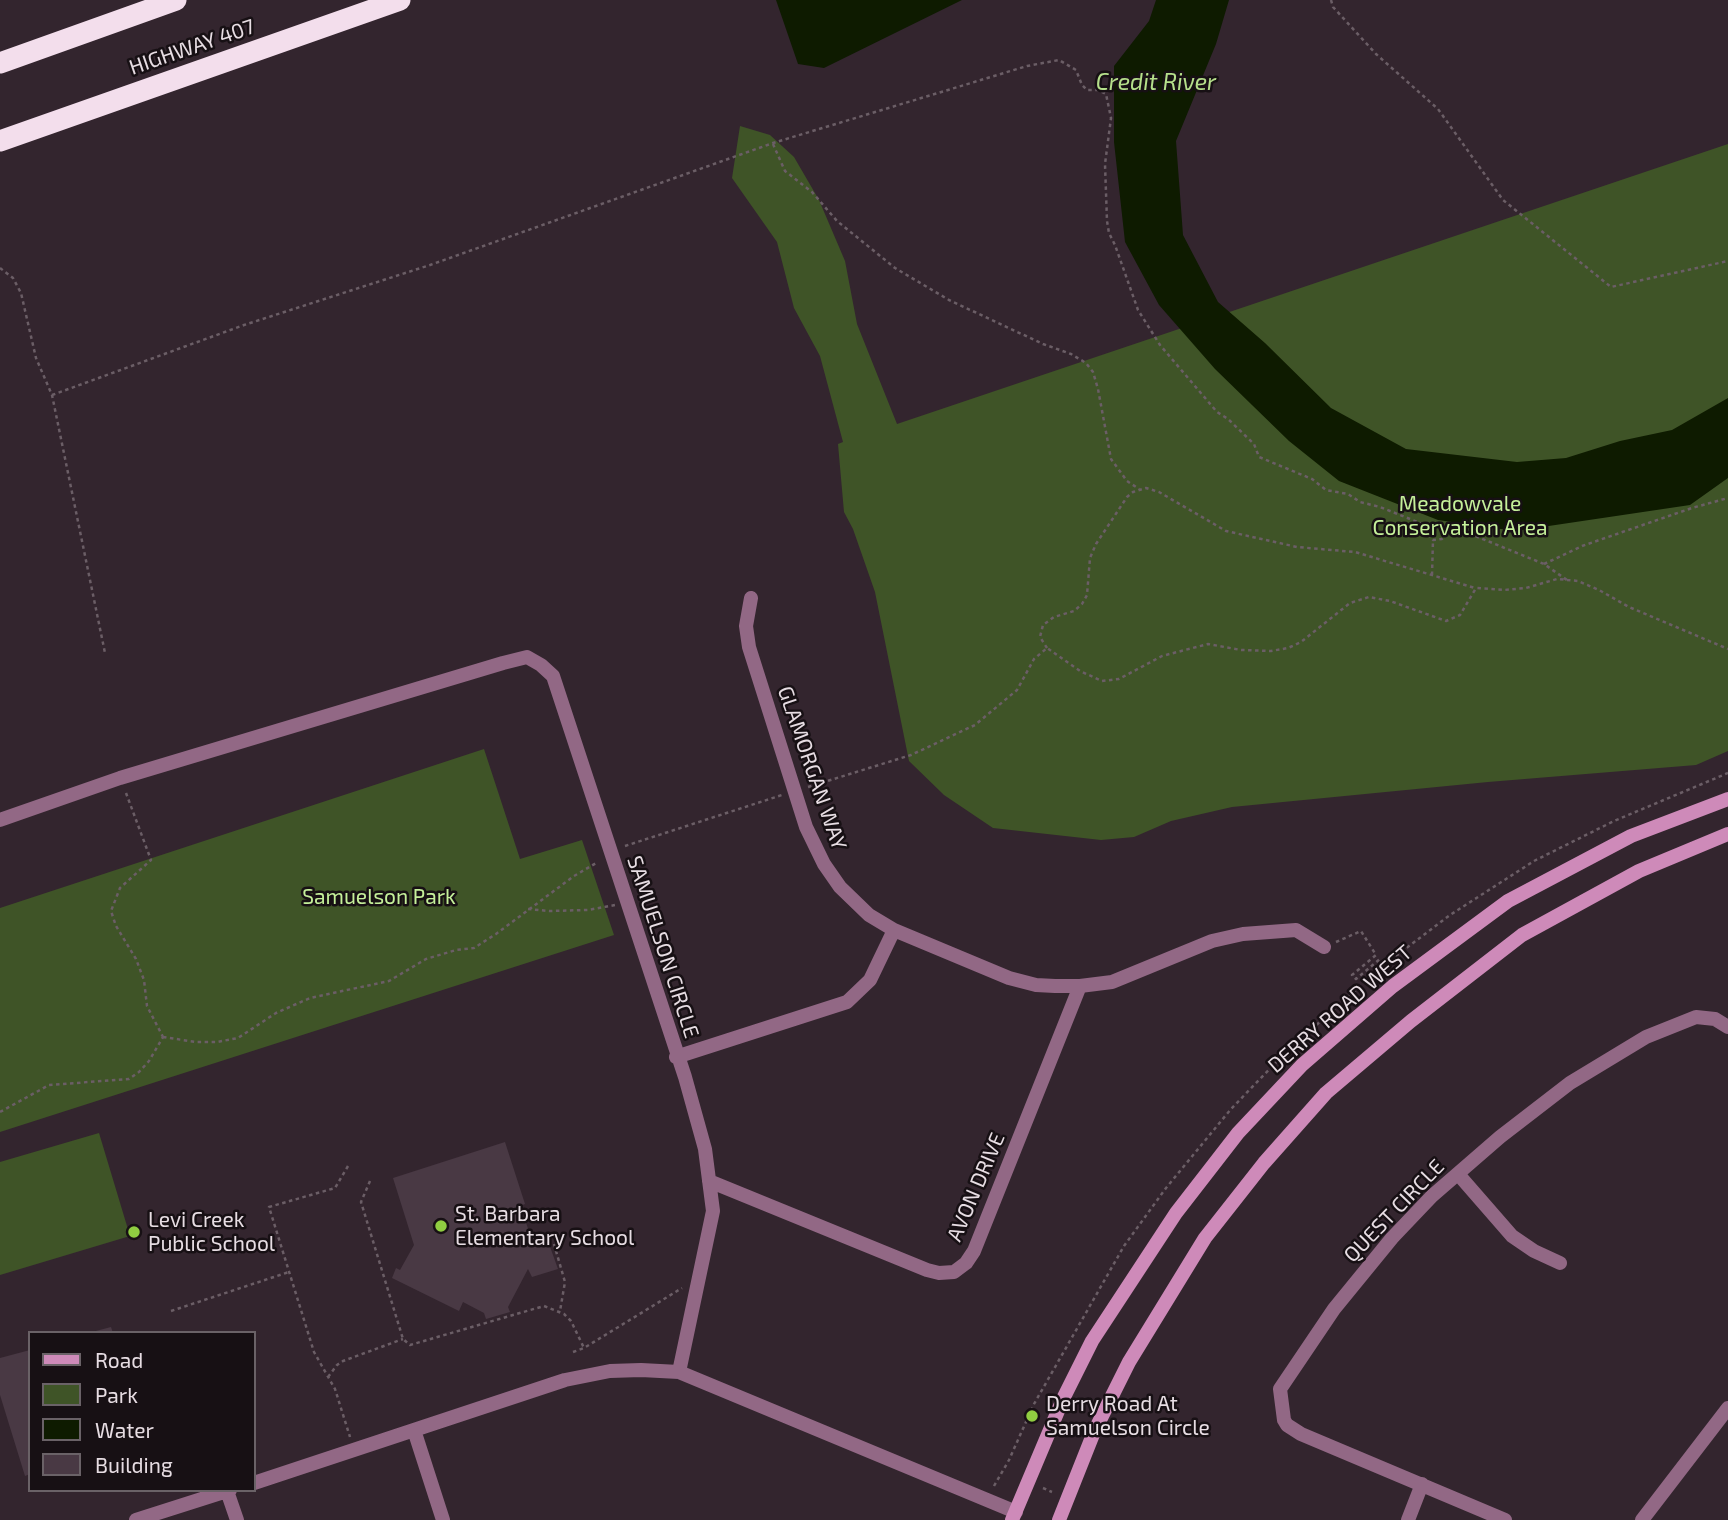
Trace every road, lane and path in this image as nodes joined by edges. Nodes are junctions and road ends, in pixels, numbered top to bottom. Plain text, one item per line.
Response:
1 (176, 0) edge
2 (400, 0) edge
3 (1331, 0) edge
4 (0, 63) edge
5 (0, 141) edge
6 (773, 143) junction
7 (1728, 261) edge
8 (0, 268) edge
9 (52, 395) junction
10 (1139, 489) junction
11 (1728, 498) edge
12 (1433, 540) junction
13 (1544, 564) junction
14 (1432, 576) junction
15 (1567, 580) junction
16 (1476, 588) junction
17 (751, 598) dead end
18 (1047, 648) junction
19 (1728, 649) edge
20 (105, 653) dead end
21 (120, 778) junction
22 (803, 788) dead end
23 (784, 794) dead end
24 (1728, 799) edge
25 (0, 820) edge
26 (1728, 834) edge
27 (620, 848) dead end
28 (603, 859) dead end
29 (627, 902) junction
30 (528, 909) junction
31 (894, 930) junction
32 (1324, 947) joint
33 (1384, 965) dead end
34 (1080, 986) junction
35 (1728, 1027) edge
36 (163, 1037) junction
37 (676, 1057) junction
38 (0, 1112) edge
39 (348, 1166) dead end
40 (1458, 1174) junction
41 (370, 1181) dead end
42 (709, 1181) junction
43 (554, 1244) dead end
44 (1560, 1263) dead end
45 (289, 1272) junction
46 (699, 1280) junction
47 (171, 1311) dead end
48 (560, 1311) junction
49 (403, 1339) junction
50 (584, 1348) junction
51 (573, 1352) dead end
52 (679, 1372) junction
53 (328, 1377) junction
54 (1728, 1408) edge
55 (414, 1430) junction
56 (354, 1450) junction
57 (256, 1482) edge
58 (1422, 1484) junction
59 (1042, 1488) dead end
60 (225, 1492) edge
61 (228, 1492) edge
62 (1052, 1492) dead end
63 (1014, 1516) edge
64 (135, 1520) edge
65 (237, 1520) edge
66 (443, 1520) edge
67 (1059, 1520) edge
68 (1408, 1520) edge
69 (1505, 1520) edge
70 (1642, 1520) edge

1 - 4 highway
2 - 5 highway, HIGHWAY 407
3 - 7 path
6 - 9 path
6 - 10 path
6 - 12 path
8 - 9 path
9 - 20 path
10 - 14 path
10 - 18 path
11 - 13 path
12 - 13 path
12 - 14 path
13 - 15 path
14 - 16 path
15 - 16 path
15 - 19 path
16 - 18 path
17 - 31 street, GLAMORGAN WAY
18 - 22 path
21 - 25 street, SAMUELSON CIRCLE
21 - 29 street, SAMUELSON CIRCLE
21 - 36 path
23 - 27 path
24 - 63 main road, DERRY ROAD WEST
26 - 67 main road
28 - 30 path
29 - 30 path
29 - 37 street, SAMUELSON CIRCLE
30 - 36 path
31 - 34 street, GLAMORGAN WAY
31 - 37 street
32 - 33 path
32 - 34 street, GLAMORGAN WAY
34 - 42 street, AVON DRIVE
35 - 40 street, QUEST CIRCLE
36 - 38 path
37 - 42 street, SAMUELSON CIRCLE
39 - 45 path
40 - 44 street
40 - 58 street, QUEST CIRCLE
41 - 49 path
42 - 46 street, SAMUELSON CIRCLE
43 - 48 path
45 - 47 path
45 - 53 path
46 - 50 path
46 - 52 street, SAMUELSON CIRCLE
48 - 49 path
48 - 50 path
49 - 53 path
50 - 51 path
52 - 55 street
52 - 63 street
53 - 56 path
54 - 70 street
55 - 56 street
55 - 66 street
56 - 57 street
58 - 68 street
58 - 69 street, QUEST CIRCLE
59 - 62 path
60 - 64 street
61 - 65 street

